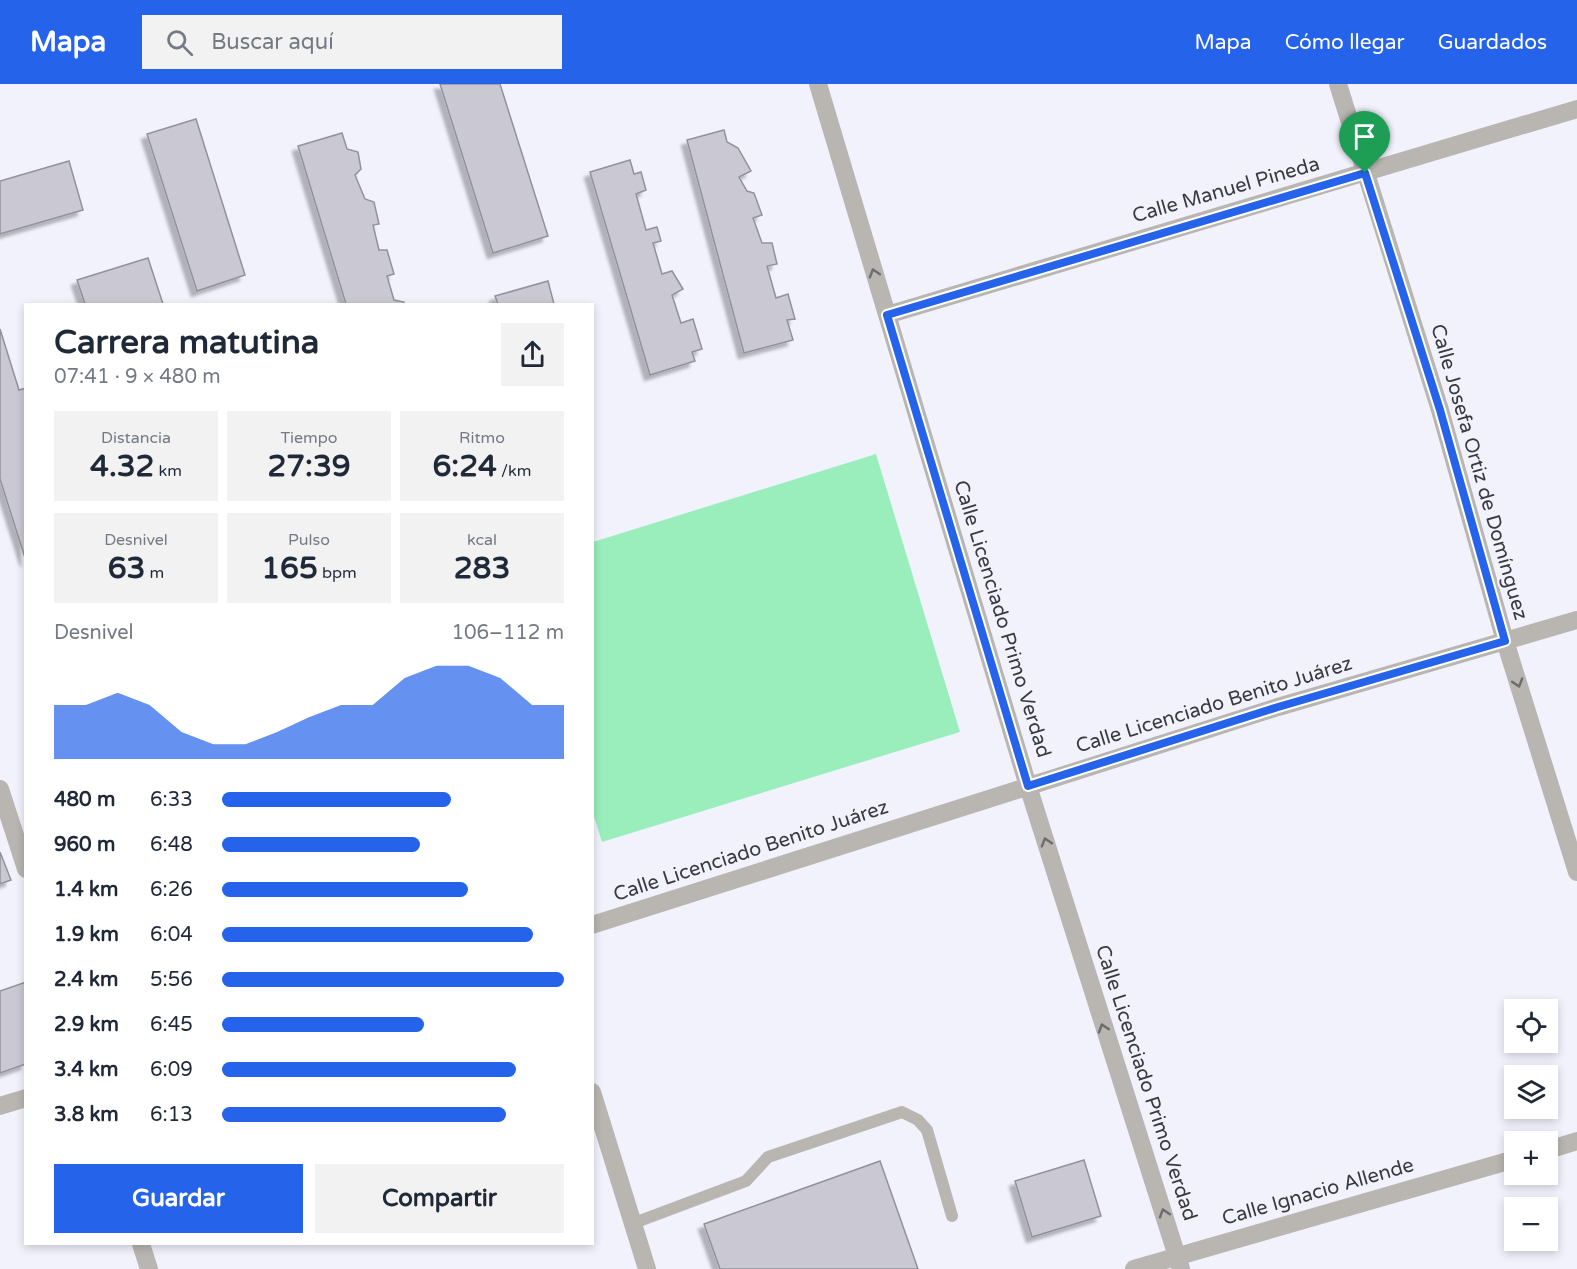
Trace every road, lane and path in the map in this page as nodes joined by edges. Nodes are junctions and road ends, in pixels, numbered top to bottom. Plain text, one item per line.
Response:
1 (818, 84) edge
2 (1338, 84) edge
3 (1577, 109) edge
4 (1365, 173) junction
5 (887, 315) junction
6 (1577, 620) edge
7 (1505, 641) junction
8 (1028, 786) junction
9 (0, 789) edge
10 (24, 863) edge
11 (1577, 872) edge
12 (594, 924) edge
13 (594, 1098) edge
14 (24, 1099) edge
15 (0, 1106) edge
16 (1577, 1141) edge
17 (1558, 1146) edge
18 (1504, 1162) edge
19 (952, 1216) dead end
20 (634, 1223) junction
21 (141, 1245) edge
22 (1179, 1263) edge
23 (149, 1269) edge
24 (647, 1269) edge
25 (1134, 1269) edge

5 -> 1 street, Calle Licenciado Primo Verdad
2 - 4 street, Calle Josefa Ortiz de Domínguez
3 - 4 street, Calle Manuel Pineda
4 - 5 street, Calle Manuel Pineda
4 - 7 street, Calle Josefa Ortiz de Domínguez
5 - 8 street, Calle Licenciado Primo Verdad
6 - 7 street, Calle Licenciado Benito Juárez
7 - 8 street, Calle Licenciado Benito Juárez
7 -> 11 street, Calle Josefa Ortiz de Domínguez
8 - 12 street, Calle Licenciado Benito Juárez
22 -> 8 street, Calle Licenciado Primo Verdad
9 - 10 street
13 - 20 street
14 - 15 street
16 - 17 street
18 - 22 street, Calle Ignacio Allende
19 - 20 lane
20 - 24 street
21 - 23 street
22 - 25 street, Calle Ignacio Allende

